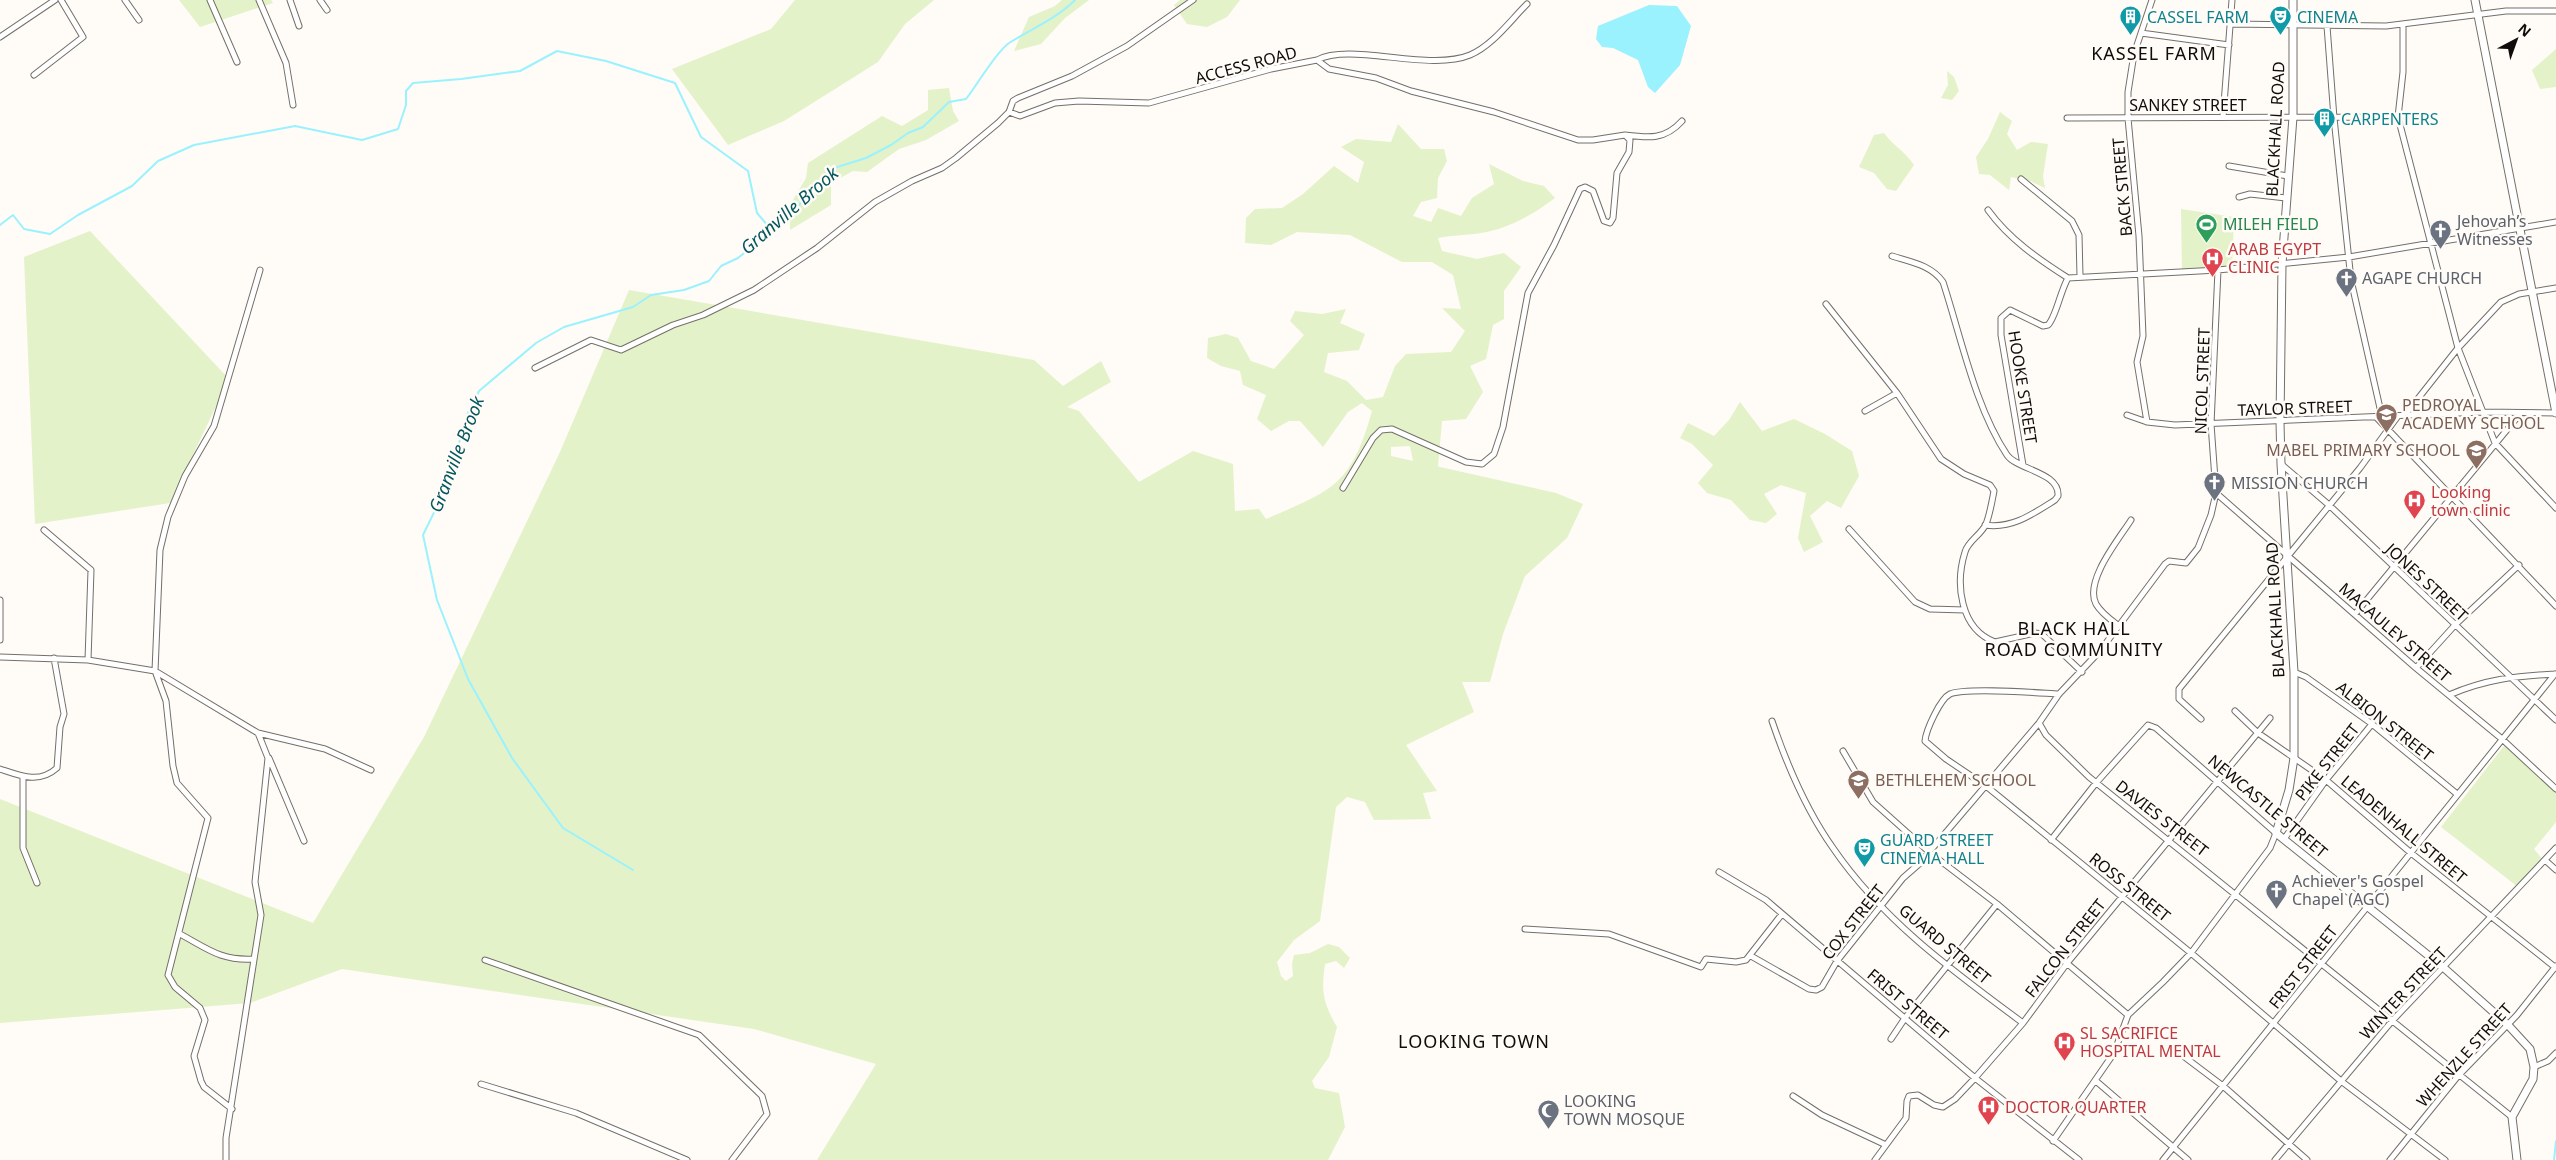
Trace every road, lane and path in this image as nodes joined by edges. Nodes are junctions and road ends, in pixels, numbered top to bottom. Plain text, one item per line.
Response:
1 (55, 0) edge
2 (62, 0) edge
3 (125, 0) edge
4 (210, 0) edge
5 (258, 0) edge
6 (290, 0) edge
7 (320, 0) edge
8 (1193, 0) edge
9 (2152, 0) edge
10 (2232, 0) edge
11 (2293, 0) edge
12 (2474, 0) edge
13 (1527, 4) dead end
14 (327, 10) dead end
15 (2556, 10) edge
16 (2475, 14) junction
17 (139, 20) dead end
18 (2230, 24) junction
19 (2403, 25) junction
20 (299, 26) dead end
21 (2327, 26) junction
22 (2293, 27) junction
23 (2141, 33) junction
24 (0, 37) edge
25 (2229, 45) junction
26 (1317, 60) junction
27 (237, 62) dead end
28 (34, 75) dead end
29 (293, 105) dead end
30 (1009, 112) junction
31 (2292, 116) junction
32 (2223, 117) junction
33 (2398, 117) junction
34 (2067, 118) dead end
35 (2128, 118) junction
36 (2334, 118) junction
37 (1682, 122) dead end
38 (1625, 135) junction
39 (2229, 166) dead end
40 (2288, 176) junction
41 (2021, 179) dead end
42 (2239, 197) dead end
43 (2286, 198) junction
44 (1988, 210) dead end
45 (2556, 222) edge
46 (2520, 230) junction
47 (2432, 243) junction
48 (1892, 256) dead end
49 (2348, 257) junction
50 (2282, 264) junction
51 (260, 270) dead end
52 (2218, 270) junction
53 (2080, 276) junction
54 (2141, 276) junction
55 (2068, 278) junction
56 (2556, 288) edge
57 (2533, 293) junction
58 (1826, 304) dead end
59 (2458, 348) junction
60 (535, 368) dead end
61 (1897, 393) junction
62 (1864, 411) dead end
63 (2483, 412) junction
64 (2556, 413) edge
65 (2127, 414) dead end
66 (2405, 414) junction
67 (2520, 414) junction
68 (2398, 416) junction
69 (2380, 418) junction
70 (2147, 422) junction
71 (2280, 422) junction
72 (2211, 424) junction
73 (2388, 429) junction
74 (2495, 443) junction
75 (2281, 464) junction
76 (2023, 465) junction
77 (1343, 488) dead end
78 (2216, 493) junction
79 (2451, 497) junction
80 (2329, 505) junction
81 (2556, 508) edge
82 (2131, 520) dead end
83 (1985, 525) junction
84 (1849, 529) dead end
85 (44, 530) dead end
86 (2288, 556) junction
87 (2519, 565) junction
88 (2393, 568) junction
89 (0, 600) edge
90 (2556, 606) edge
91 (1965, 610) junction
92 (2355, 614) junction
93 (2456, 625) junction
94 (2119, 626) junction
95 (0, 640) edge
96 (0, 657) edge
97 (54, 658) junction
98 (88, 660) junction
99 (2416, 668) junction
100 (155, 671) junction
101 (2082, 672) junction
102 (2294, 672) junction
103 (2555, 674) edge
104 (2510, 676) junction
105 (2059, 694) junction
106 (2449, 695) junction
107 (2535, 699) junction
108 (2236, 711) dead end
109 (2270, 718) dead end
110 (2201, 719) dead end
111 (2556, 720) edge
112 (1772, 721) dead end
113 (2039, 723) junction
114 (2372, 724) junction
115 (258, 733) junction
116 (2258, 734) junction
117 (2502, 739) junction
118 (1843, 751) dead end
119 (268, 758) junction
120 (2294, 758) junction
121 (0, 769) edge
122 (371, 770) dead end
123 (22, 777) junction
124 (2326, 780) junction
125 (2217, 782) junction
126 (2096, 783) junction
127 (1986, 786) junction
128 (2556, 790) edge
129 (2458, 794) junction
130 (2276, 833) junction
131 (2284, 839) junction
132 (2051, 840) junction
133 (2170, 840) junction
134 (304, 841) dead end
135 (2556, 848) edge
136 (1929, 852) junction
137 (2411, 853) junction
138 (2545, 860) junction
139 (2556, 870) edge
140 (1719, 872) dead end
141 (37, 883) dead end
142 (2236, 894) junction
143 (2121, 896) junction
144 (1997, 904) junction
145 (1880, 906) junction
146 (2367, 906) junction
147 (1782, 914) junction
148 (2492, 917) junction
149 (1525, 929) dead end
150 (180, 934) junction
151 (2190, 953) junction
152 (1751, 956) junction
153 (254, 959) junction
154 (485, 960) dead end
155 (1837, 961) junction
156 (2068, 962) junction
157 (2320, 964) junction
158 (1947, 966) junction
159 (2556, 967) edge
160 (2444, 968) junction
161 (2128, 1015) junction
162 (1905, 1018) junction
163 (2392, 1021) junction
164 (2023, 1023) junction
165 (2274, 1024) junction
166 (2508, 1025) junction
167 (1891, 1039) dead end
168 (2174, 1049) dead end
169 (2556, 1053) edge
170 (2534, 1066) junction
171 (2458, 1076) junction
172 (1975, 1078) junction
173 (2096, 1080) junction
174 (2341, 1081) junction
175 (481, 1084) dead end
176 (2223, 1086) junction
177 (1793, 1096) dead end
178 (232, 1109) junction
179 (2512, 1117) junction
180 (2411, 1133) junction
181 (2053, 1141) junction
182 (1886, 1144) junction
183 (2288, 1144) junction
184 (2173, 1148) junction
185 (226, 1160) edge
186 (687, 1160) edge
187 (732, 1160) edge
188 (1875, 1160) edge
189 (2079, 1160) edge
190 (2163, 1160) edge
191 (2188, 1160) edge
192 (2275, 1160) edge
193 (2307, 1160) edge
194 (2390, 1160) edge
195 (2445, 1160) edge
196 (2517, 1160) edge

1 - 24 street
2 - 28 street
3 - 17 street
4 - 27 street
5 - 29 street
6 - 20 street
7 - 14 street
8 - 30 street
9 - 23 street, BACK STREET
10 - 18 street
11 - 22 street, BLACKHALL ROAD
12 - 16 street
13 - 26 street
15 - 16 street
16 - 19 street
16 - 46 street
18 - 22 street
18 - 25 street
19 - 21 street
19 - 33 street
21 - 22 street
21 - 36 street
22 - 31 street, BLACKHALL ROAD
23 - 25 street
23 - 35 street, BACK STREET
25 - 32 street
26 - 30 street, ACCESS ROAD
26 - 38 street, ACCESS ROAD
30 - 60 street
31 - 32 street, SANKEY STREET
31 - 36 street, SANKEY STREET
31 - 40 street, BLACKHALL ROAD
32 - 35 street, SANKEY STREET
33 - 36 street, SANKEY STREET
33 - 47 street
34 - 35 street, SANKEY STREET
35 - 54 street, BACK STREET
36 - 49 street
37 - 38 street, ACCESS ROAD
38 - 77 street
39 - 40 street
40 - 43 street, BLACKHALL ROAD
41 - 53 street
42 - 43 street
43 - 50 street, BLACKHALL ROAD
44 - 55 street
45 - 46 street
46 - 47 street
46 - 57 street
47 - 49 street
47 - 59 street
48 - 76 street, HOOKE STREET
49 - 50 street
49 - 69 street
50 - 52 street
50 - 71 street, BLACKHALL ROAD
51 - 100 street
52 - 54 street
52 - 72 street, NICOL STREET
53 - 54 street
53 - 55 street
54 - 70 street, BACK STREET
55 - 76 street, HOOKE STREET
56 - 57 street
57 - 59 street
57 - 64 street
58 - 61 street
59 - 63 street
59 - 66 street
61 - 62 street
61 - 83 street
63 - 66 street, TAYLOR STREET
63 - 67 street, TAYLOR STREET
63 - 74 street
64 - 67 street, TAYLOR STREET
65 - 70 street, TAYLOR STREET
66 - 68 street, TAYLOR STREET
67 - 74 street
68 - 69 street, TAYLOR STREET
68 - 73 street
69 - 71 street, TAYLOR STREET
69 - 73 street
70 - 72 street, TAYLOR STREET
71 - 72 street, TAYLOR STREET
71 - 75 street, BLACKHALL ROAD
72 - 78 street, NICOL STREET
73 - 79 street
73 - 80 street
74 - 79 street
74 - 81 street
75 - 80 street, JONES STREET
75 - 86 street, BLACKHALL ROAD
76 - 83 street
78 - 86 street, MACAULEY STREET
78 - 94 street
79 - 87 street
79 - 88 street
80 - 86 street
80 - 88 street, JONES STREET
82 - 94 street
83 - 91 street
84 - 91 street
85 - 98 street
86 - 92 street, MACAULEY STREET
86 - 102 street, BLACKHALL ROAD
86 - 110 street
87 - 90 street
87 - 93 street
88 - 92 street
88 - 93 street, JONES STREET
89 - 95 street
91 - 101 street
92 - 99 street, MACAULEY STREET
93 - 99 street
93 - 104 street, JONES STREET
94 - 101 street
96 - 97 street
97 - 98 street
97 - 123 street
98 - 100 street
99 - 106 street, MACAULEY STREET
100 - 115 street
100 - 150 street
101 - 105 street
102 - 114 street, ALBION STREET
102 - 120 street, BLACKHALL ROAD
103 - 104 street
103 - 107 street, FRIST STREET
104 - 106 street
104 - 107 street, JONES STREET
105 - 113 street
105 - 127 street, ROSS STREET
106 - 117 street, MACAULEY STREET
107 - 111 street, JONES STREET
107 - 117 street, FRIST STREET
108 - 116 street, LEADENHALL STREET
109 - 116 street, FALCON STREET
112 - 145 street, GUARD STREET
113 - 126 street, DAVIES STREET
113 - 127 street, COX STREET
114 - 124 street, PIKE STREET
114 - 129 street, ALBION STREET
115 - 119 street
115 - 122 street
116 - 120 street, LEADENHALL STREET
116 - 125 street, FALCON STREET
117 - 128 street, MACAULEY STREET
117 - 129 street, FRIST STREET
118 - 136 street
119 - 134 street
119 - 153 street
120 - 124 street, LEADENHALL STREET
120 - 130 street, BLACKHALL ROAD
121 - 123 street
123 - 141 street
124 - 131 street, PIKE STREET
124 - 137 street, LEADENHALL STREET
125 - 126 street, NEWCASTLE STREET
125 - 130 street, NEWCASTLE STREET
125 - 133 street, FALCON STREET
126 - 132 street, NEWCASTLE STREET
126 - 133 street, DAVIES STREET
127 - 132 street, ROSS STREET
127 - 136 street, COX STREET
129 - 137 street, FRIST STREET
130 - 131 street, NEWCASTLE STREET
130 - 142 street, BLACKHALL ROAD
131 - 146 street, NEWCASTLE STREET
132 - 143 street, ROSS STREET
133 - 142 street, DAVIES STREET
133 - 143 street, FALCON STREET
135 - 138 street, WINTER STREET
136 - 144 street
136 - 145 street, COX STREET
137 - 146 street, FRIST STREET
137 - 148 street, LEADENHALL STREET
138 - 139 street
138 - 148 street, WINTER STREET
140 - 147 street, FRIST STREET
142 - 151 street, BLACKHALL ROAD
142 - 157 street, DAVIES STREET
143 - 151 street, ROSS STREET
143 - 156 street, FALCON STREET
144 - 156 street
144 - 158 street
145 - 155 street, COX STREET
145 - 158 street, GUARD STREET
146 - 157 street, FRIST STREET
146 - 160 street, NEWCASTLE STREET
147 - 152 street
147 - 155 street, FRIST STREET
148 - 159 street, LEADENHALL STREET
148 - 160 street, WINTER STREET
149 - 152 street
150 - 153 street
150 - 178 street
151 - 161 street, BLACKHALL ROAD
151 - 165 street, ROSS STREET
152 - 155 street, COX STREET
153 - 178 street
154 - 187 street
155 - 162 street, FRIST STREET
156 - 161 street
156 - 164 street, FALCON STREET
157 - 163 street, DAVIES STREET
157 - 165 street, FRIST STREET
158 - 162 street
158 - 164 street, GUARD STREET
159 - 166 street, WHENZLE STREET
160 - 163 street, WINTER STREET
160 - 166 street, NEWCASTLE STREET
161 - 173 street, BLACKHALL ROAD
162 - 167 street
162 - 172 street, FRIST STREET
163 - 171 street, DAVIES STREET
163 - 174 street, WINTER STREET
164 - 172 street, FALCON STREET
165 - 174 street, ROSS STREET
165 - 176 street, FRIST STREET
166 - 170 street, NEWCASTLE STREET
166 - 171 street, WHENZLE STREET
168 - 176 street
169 - 170 street
170 - 179 street
171 - 179 street, DAVIES STREET
171 - 180 street, WHENZLE STREET
172 - 181 street, FRIST STREET
172 - 182 street, FALCON STREET
173 - 181 street, BLACKHALL ROAD
173 - 184 street
174 - 180 street, ROSS STREET
174 - 183 street, WINTER STREET
175 - 186 street
176 - 183 street
176 - 184 street, FRIST STREET
177 - 182 street
178 - 185 street
179 - 196 street
180 - 194 street, WHENZLE STREET
180 - 195 street, ROSS STREET
181 - 189 street, FRIST STREET
182 - 188 street
183 - 192 street, WINTER STREET
183 - 193 street
184 - 190 street, FRIST STREET
184 - 191 street

